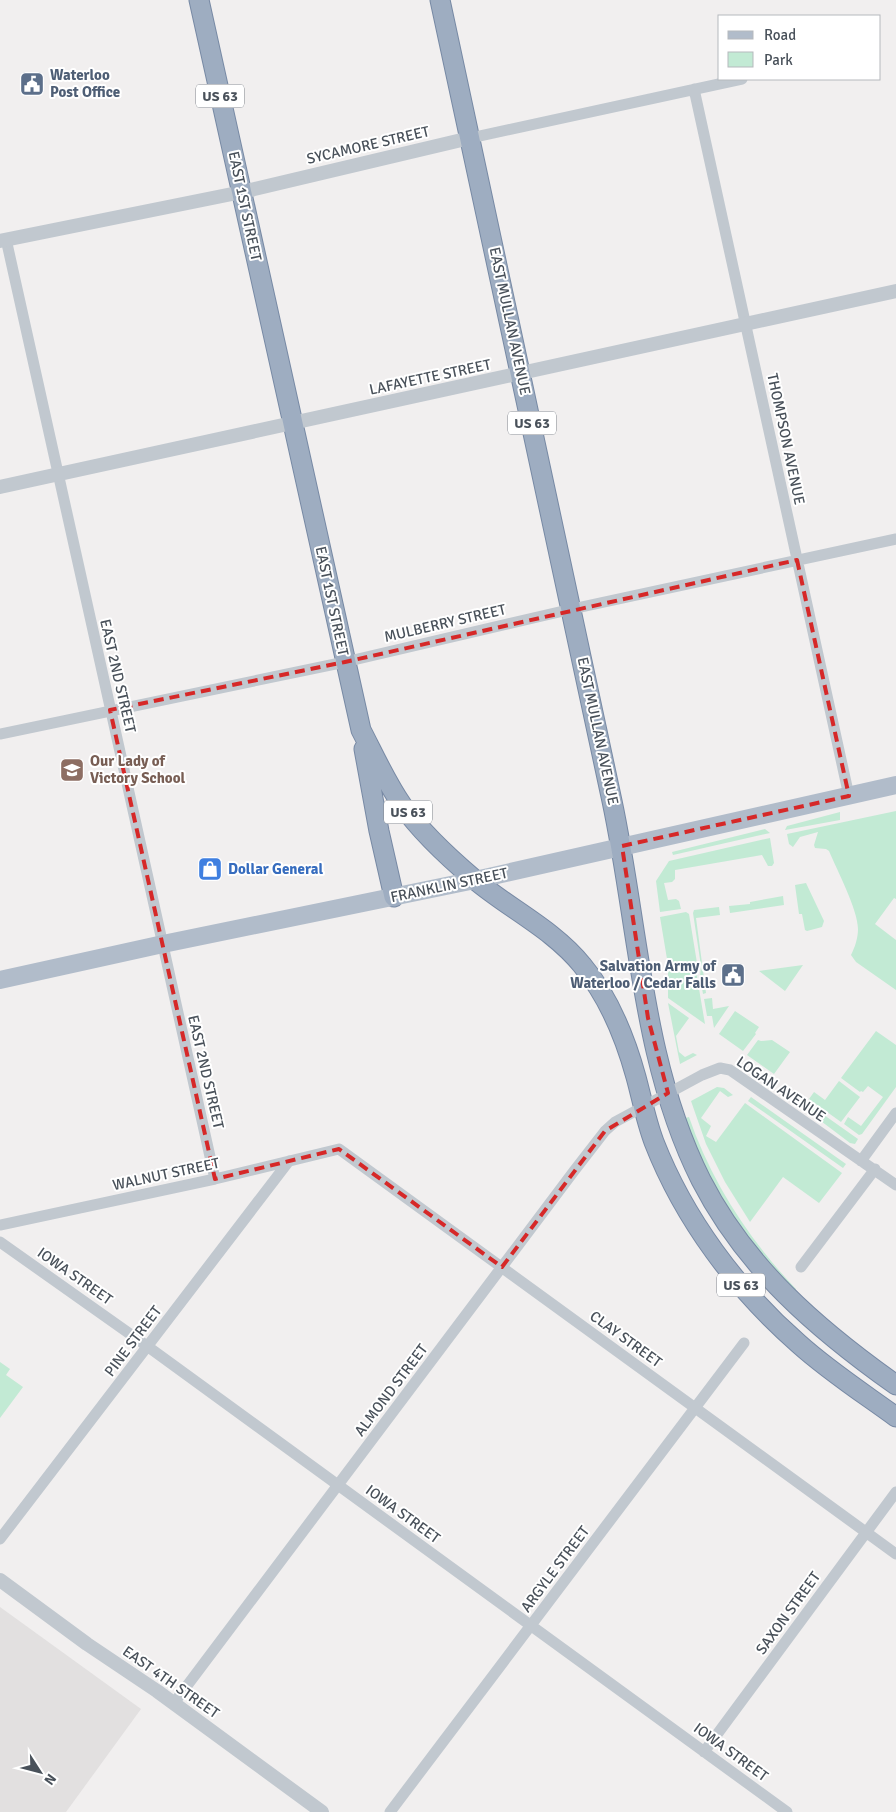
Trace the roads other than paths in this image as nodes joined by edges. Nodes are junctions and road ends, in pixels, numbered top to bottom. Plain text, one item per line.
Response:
1 (199, 0) edge
2 (440, 0) edge
3 (737, 80) edge
4 (694, 89) junction
5 (470, 138) junction
6 (242, 192) junction
7 (3, 240) edge
8 (896, 291) edge
9 (745, 324) junction
10 (522, 373) junction
11 (293, 423) junction
12 (58, 475) junction
13 (0, 488) edge
14 (896, 539) edge
15 (797, 560) junction
16 (572, 609) junction
17 (346, 662) junction
18 (110, 710) junction
19 (361, 730) junction
20 (0, 734) edge
21 (896, 785) edge
22 (849, 796) junction
23 (622, 846) junction
24 (475, 880) junction
25 (394, 897) junction
26 (162, 944) junction
27 (0, 980) edge
28 (668, 1093) junction
29 (643, 1107) junction
30 (896, 1113) edge
31 (339, 1149) joint
32 (289, 1161) junction
33 (861, 1161) junction
34 (875, 1169) junction
35 (215, 1179) junction
36 (896, 1185) edge
37 (0, 1225) edge
38 (0, 1242) edge
39 (502, 1267) junction
40 (801, 1267) dead end
41 (744, 1343) dead end
42 (147, 1346) junction
43 (896, 1385) edge
44 (695, 1408) junction
45 (896, 1417) edge
46 (338, 1485) junction
47 (896, 1492) edge
48 (866, 1532) junction
49 (0, 1539) edge
50 (896, 1554) edge
51 (0, 1580) edge
52 (531, 1625) junction
53 (174, 1704) junction
54 (704, 1752) junction
55 (322, 1812) edge
56 (390, 1812) edge
57 (788, 1812) edge

1 - 6 highway, EAST 1ST STREET / US 63
2 - 5 highway, EAST MULLAN AVENUE / US 63
3 - 4 street, SYCAMORE STREET
4 - 5 street, SYCAMORE STREET
4 - 9 street, THOMPSON AVENUE
5 - 6 street, SYCAMORE STREET
5 - 10 highway, EAST MULLAN AVENUE / US 63
6 - 7 street, SYCAMORE STREET
6 - 11 highway, EAST 1ST STREET / US 63
7 - 12 street, EAST 2ND STREET
8 - 9 street, LAFAYETTE STREET
9 - 10 street, LAFAYETTE STREET
9 - 15 street, THOMPSON AVENUE
10 - 11 street, LAFAYETTE STREET
10 - 16 highway, EAST MULLAN AVENUE / US 63
11 - 12 street, LAFAYETTE STREET
11 - 17 highway, EAST 1ST STREET / US 63
12 - 13 street, LAFAYETTE STREET
12 - 18 street, EAST 2ND STREET
14 - 15 street, MULBERRY STREET
15 - 16 street, MULBERRY STREET
15 - 22 street, THOMPSON AVENUE
16 - 17 street, MULBERRY STREET
16 - 23 highway, EAST MULLAN AVENUE / US 63
17 - 18 street, MULBERRY STREET
17 - 19 highway, EAST 1ST STREET / US 63
18 - 20 street, MULBERRY STREET
18 - 26 street, EAST 2ND STREET
19 - 24 highway, EAST 1ST STREET / US 63
19 - 25 highway
21 - 22 main road, FRANKLIN STREET
22 - 23 main road, FRANKLIN STREET
23 - 24 main road, FRANKLIN STREET
23 - 28 highway, EAST MULLAN AVENUE / US 63
24 - 25 main road, FRANKLIN STREET
24 - 29 highway, EAST 1ST STREET / US 63
25 - 26 main road, FRANKLIN STREET
26 - 27 main road, FRANKLIN STREET
26 - 35 street, EAST 2ND STREET
28 - 29 street, LOGAN AVENUE
28 - 33 street, LOGAN AVENUE
28 - 43 highway, EAST MULLAN AVENUE / US 63
29 - 39 street, ALMOND STREET
29 - 45 highway, US 63
30 - 33 street
31 - 32 street, WALNUT STREET
31 - 39 street, CLAY STREET
32 - 35 street, WALNUT STREET
32 - 42 street, PINE STREET
33 - 34 street, LOGAN AVENUE
34 - 36 street, LOGAN AVENUE
34 - 40 street
35 - 37 street, WALNUT STREET
38 - 42 street, IOWA STREET
39 - 44 street, CLAY STREET
39 - 46 street, ALMOND STREET
41 - 44 street, ARGYLE STREET
42 - 46 street, IOWA STREET
42 - 49 street, PINE STREET
44 - 48 street, CLAY STREET
44 - 52 street, ARGYLE STREET
46 - 52 street, IOWA STREET
46 - 53 street, ALMOND STREET
47 - 48 street, SAXON STREET
48 - 50 street, CLAY STREET
48 - 54 street, SAXON STREET
51 - 53 street, EAST 4TH STREET
52 - 54 street, IOWA STREET
52 - 56 street, ARGYLE STREET
53 - 55 street, EAST 4TH STREET
54 - 57 street, IOWA STREET

